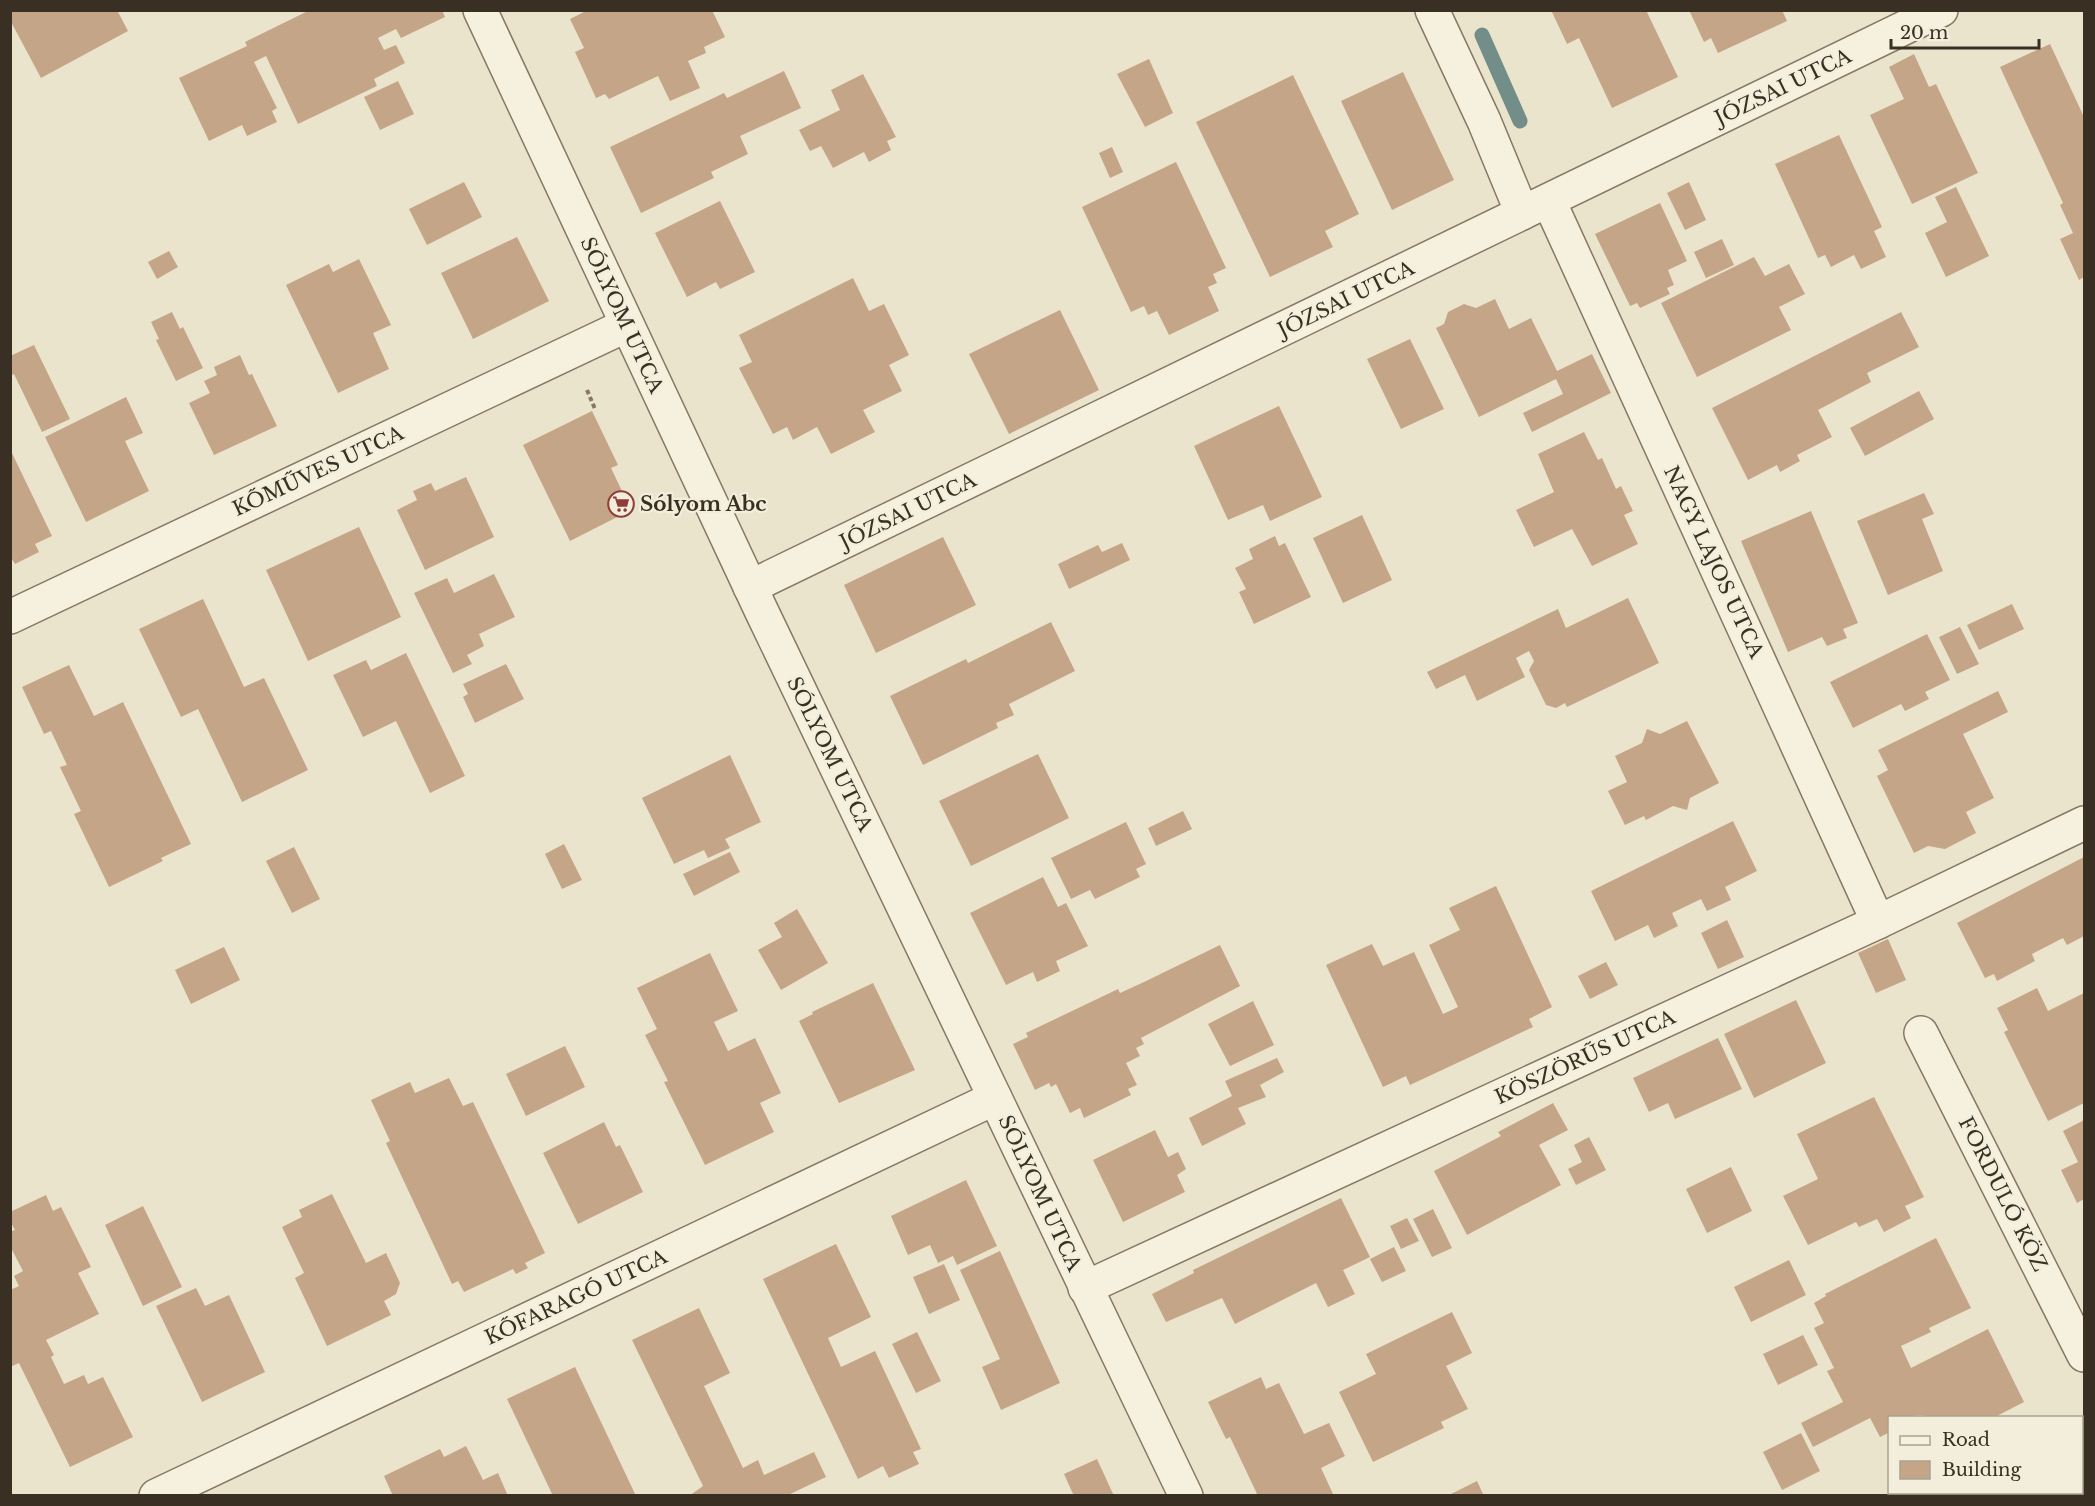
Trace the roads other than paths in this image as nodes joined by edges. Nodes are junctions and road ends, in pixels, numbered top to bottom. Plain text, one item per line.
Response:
1 (480, 10) edge
2 (1432, 10) edge
3 (1941, 10) edge
4 (1536, 207) junction
5 (627, 325) junction
6 (750, 587) junction
7 (10, 617) edge
8 (2085, 823) edge
9 (1878, 922) junction
10 (1921, 1032) dead end
11 (995, 1098) junction
12 (1084, 1288) junction
13 (2085, 1356) edge
14 (156, 1496) edge
15 (1186, 1496) edge

1 - 5 street, SÓLYOM UTCA
2 - 4 street, NAGY LAJOS UTCA
3 - 4 street, JÓZSAI UTCA
4 - 6 street, JÓZSAI UTCA
4 - 9 street, NAGY LAJOS UTCA
5 - 6 street, SÓLYOM UTCA
5 - 7 street, KŐMŰVES UTCA
6 - 11 street, SÓLYOM UTCA
8 - 9 street, KÖSZÖRŰS UTCA
9 - 12 street, KÖSZÖRŰS UTCA
10 - 13 street, FORDULÓ KÖZ
11 - 12 street, SÓLYOM UTCA
11 - 14 street, KŐFARAGÓ UTCA
12 - 15 street, SÓLYOM UTCA

